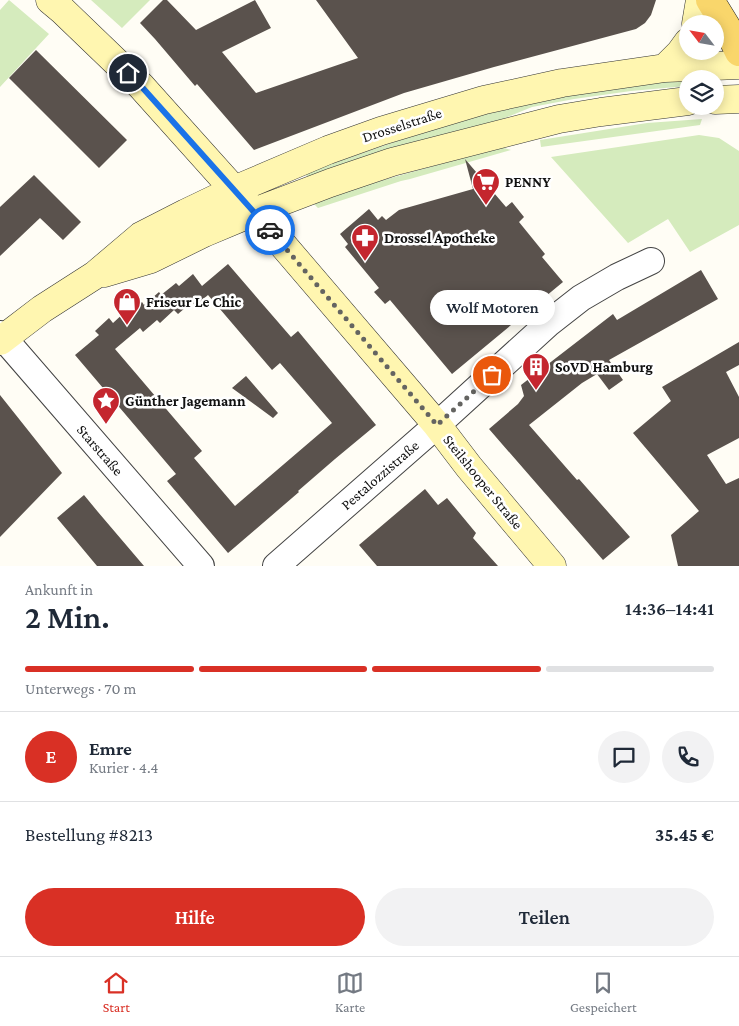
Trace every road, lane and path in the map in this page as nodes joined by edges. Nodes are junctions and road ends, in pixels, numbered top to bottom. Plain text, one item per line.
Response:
1 (50, 0) edge
2 (700, 0) edge
3 (710, 0) edge
4 (698, 15) edge
5 (739, 52) edge
6 (679, 54) edge
7 (739, 65) edge
8 (665, 68) junction
9 (739, 99) edge
10 (724, 100) edge
11 (679, 102) edge
12 (234, 190) junction
13 (254, 212) junction
14 (651, 261) dead end
15 (95, 275) junction
16 (1, 337) edge
17 (437, 425) junction
18 (201, 566) edge
19 (276, 566) edge
20 (552, 566) edge

1 - 12 main road, Steilshooper Straße
2 - 4 main road
3 - 5 main road
6 - 8 main road
7 - 8 main road, Drosselstraße
8 - 12 main road, Drosselstraße
9 - 10 main road
11 - 13 main road, Drosselstraße
12 - 13 main road, Steilshooper Straße
12 - 15 main road, Drosselstraße
13 - 15 main road, Drosselstraße
13 - 17 main road, Steilshooper Straße
14 - 17 street, Pestalozzistraße
15 - 16 main road, Drosselstraße
16 - 18 street, Starstraße
17 - 19 street, Pestalozzistraße
17 - 20 main road, Steilshooper Straße

